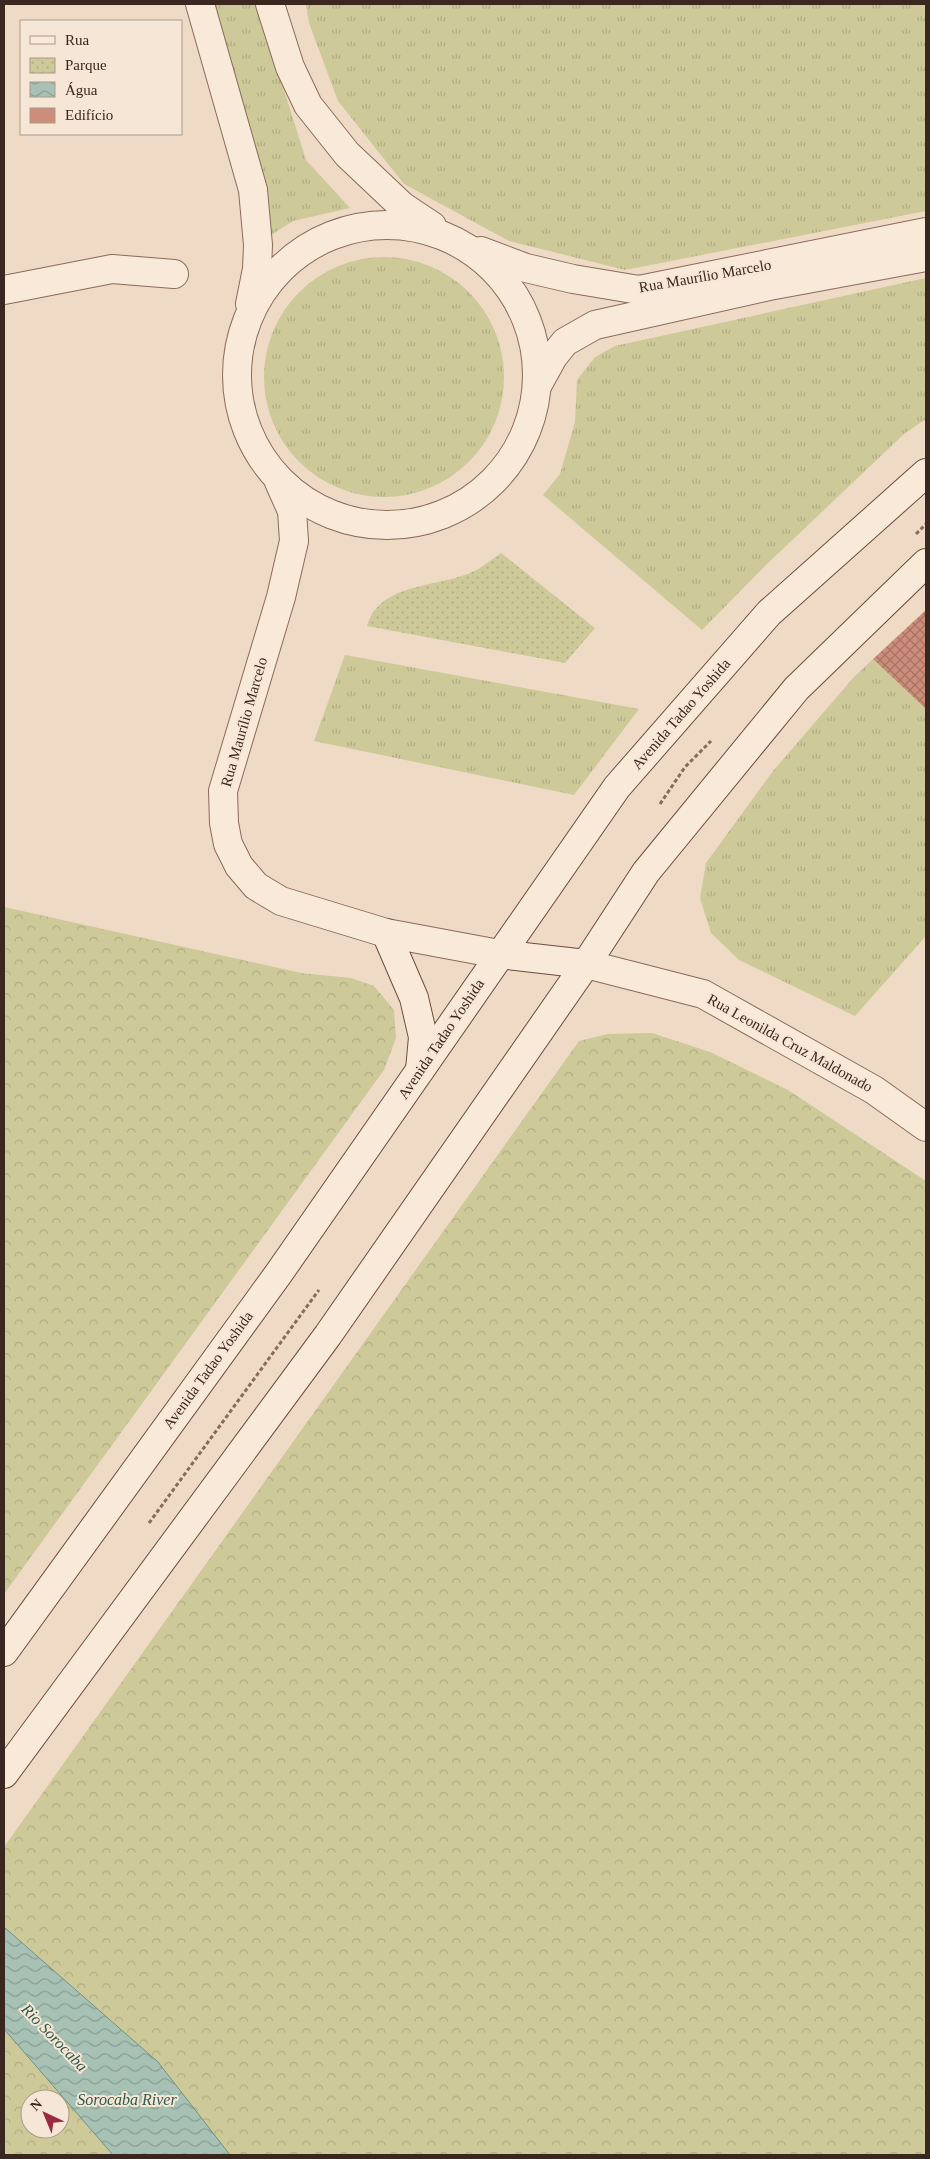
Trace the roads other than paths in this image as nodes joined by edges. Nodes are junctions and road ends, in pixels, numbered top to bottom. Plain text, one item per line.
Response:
1 (200, 4) edge
2 (270, 4) edge
3 (926, 232) edge
4 (457, 242) junction
5 (926, 256) edge
6 (174, 274) dead end
7 (4, 290) edge
8 (245, 325) junction
9 (536, 387) junction
10 (926, 473) edge
11 (279, 481) junction
12 (926, 563) edge
13 (386, 933) junction
14 (499, 954) junction
15 (586, 964) junction
16 (420, 1071) junction
17 (926, 1127) edge
18 (5, 1651) edge
19 (4, 1774) edge

1 - 8 street
2 - 4 street
3 - 4 street, Rua Maurílio Marcelo
4 - 8 street, Rua Maurílio Marcelo
4 - 9 street, Rua Maurílio Marcelo
5 - 9 street, Rua Maurílio Marcelo
6 - 7 street
8 - 11 street, Rua Maurílio Marcelo
9 - 11 street, Rua Maurílio Marcelo
10 - 14 street, Avenida Tadao Yoshida
11 - 13 street, Rua Maurílio Marcelo
12 - 15 street
13 - 14 street, Rua Maurílio Marcelo
13 - 16 street
14 - 15 street, Rua Leonilda Cruz Maldonado
14 - 16 street, Avenida Tadao Yoshida
15 - 17 street, Rua Leonilda Cruz Maldonado
15 - 19 street
16 - 18 street, Avenida Tadao Yoshida

